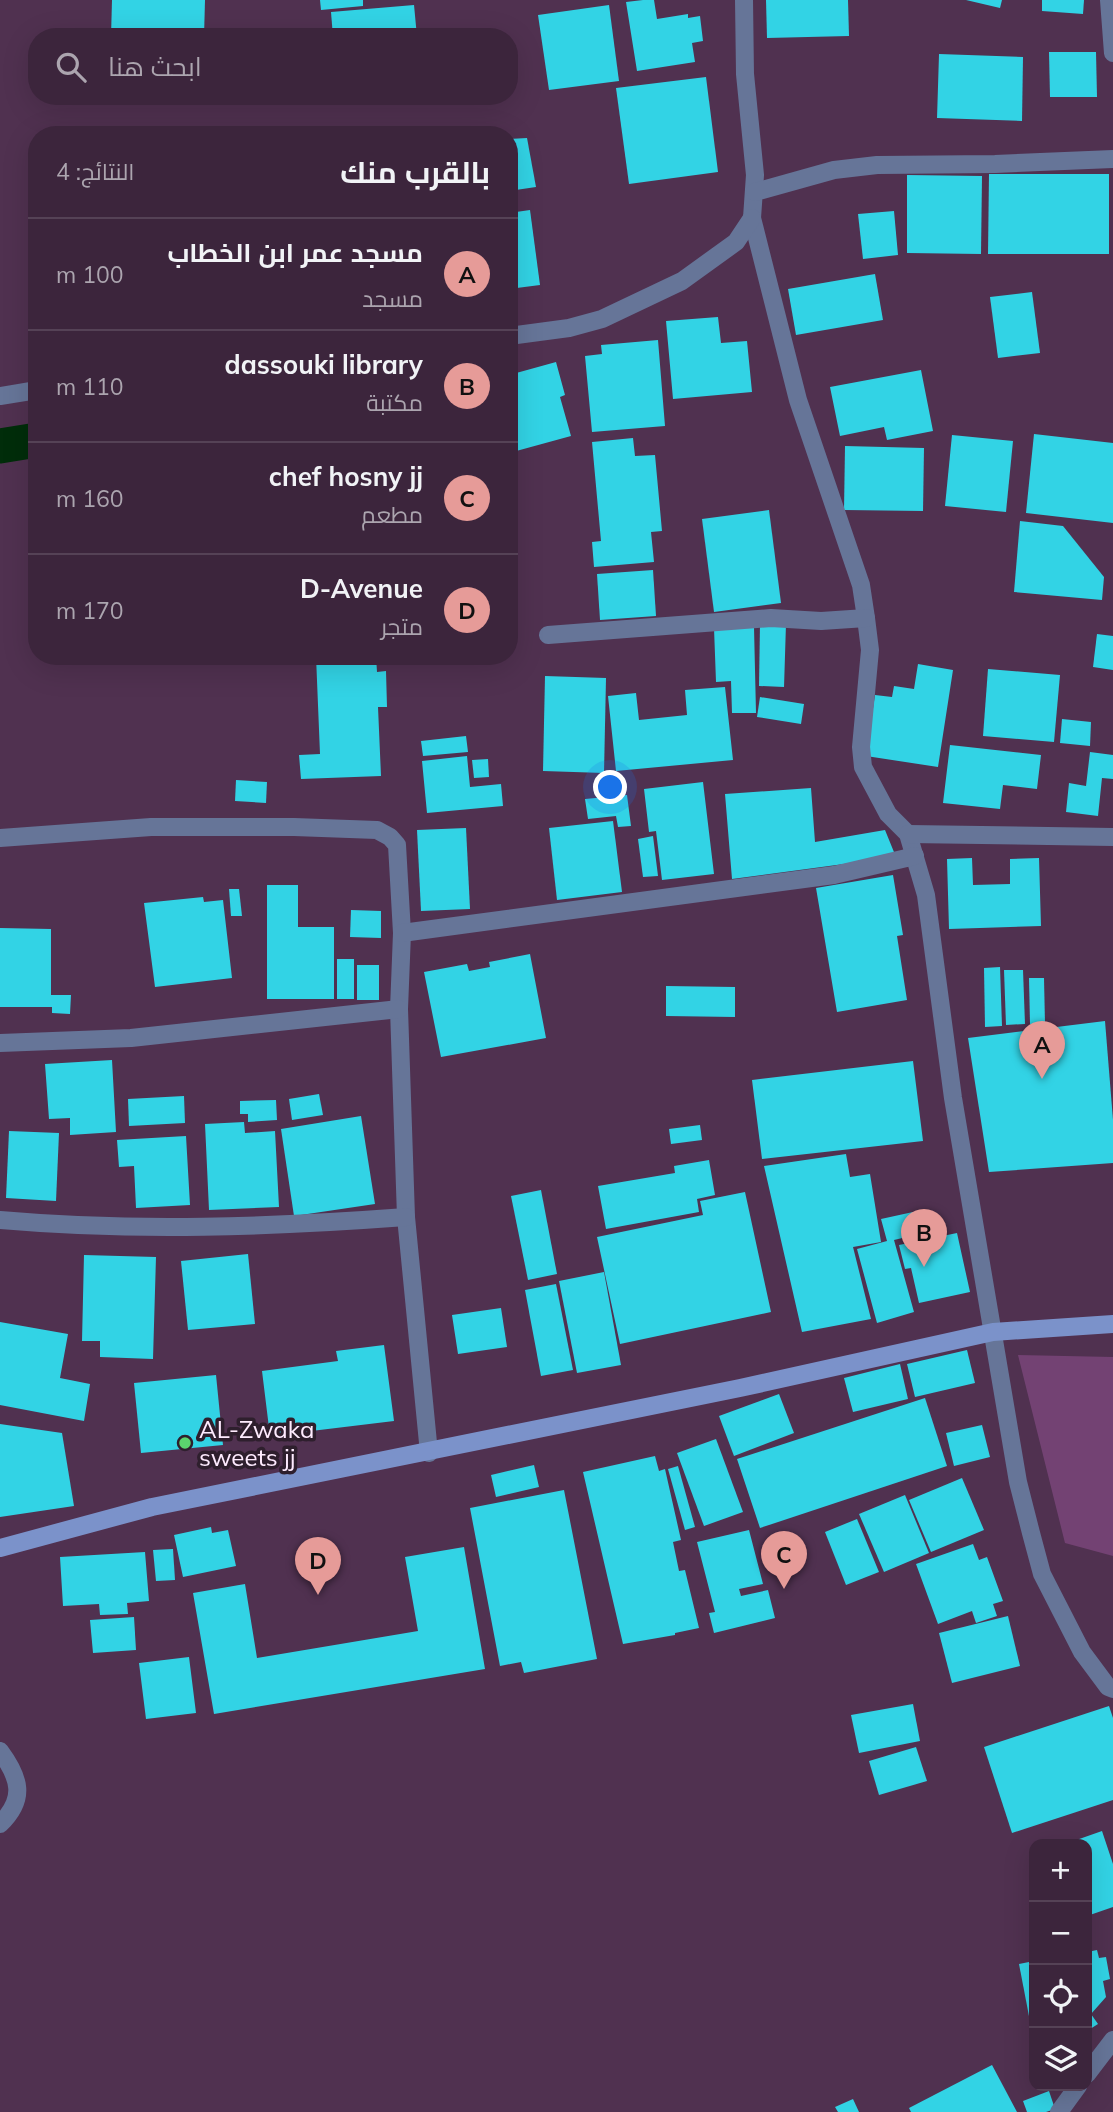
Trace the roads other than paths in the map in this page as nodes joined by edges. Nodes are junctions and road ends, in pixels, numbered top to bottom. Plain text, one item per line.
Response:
1 (744, 0) edge
2 (1109, 0) edge
3 (1113, 53) edge
4 (1113, 159) edge
5 (755, 192) junction
6 (752, 218) junction
7 (518, 335) edge
8 (28, 391) edge
9 (0, 396) edge
10 (866, 618) junction
11 (548, 635) dead end
12 (908, 834) junction
13 (1113, 837) edge
14 (0, 838) edge
15 (915, 856) junction
16 (402, 933) junction
17 (399, 1009) junction
18 (0, 1043) edge
19 (406, 1217) junction
20 (0, 1220) edge
21 (1113, 1324) edge
22 (993, 1332) junction
23 (429, 1452) junction
24 (0, 1548) edge
25 (1113, 1689) edge
26 (0, 1751) edge
27 (0, 1824) edge
28 (1113, 2040) edge
29 (1092, 2067) edge
30 (1074, 2091) edge
31 (1059, 2112) edge

1 - 5 street
2 - 3 street
4 - 5 street
5 - 6 street
6 - 7 street
6 - 10 street
8 - 9 street
10 - 11 street
10 - 12 street
12 - 13 street
12 - 15 street
14 - 16 street
15 - 16 street
15 - 22 street
16 - 17 street
17 - 18 street
17 - 19 street
19 - 20 street
19 - 23 street
21 - 22 main road
22 - 23 main road
22 - 25 street
23 - 24 main road
26 - 27 street
28 - 29 street
30 - 31 street

